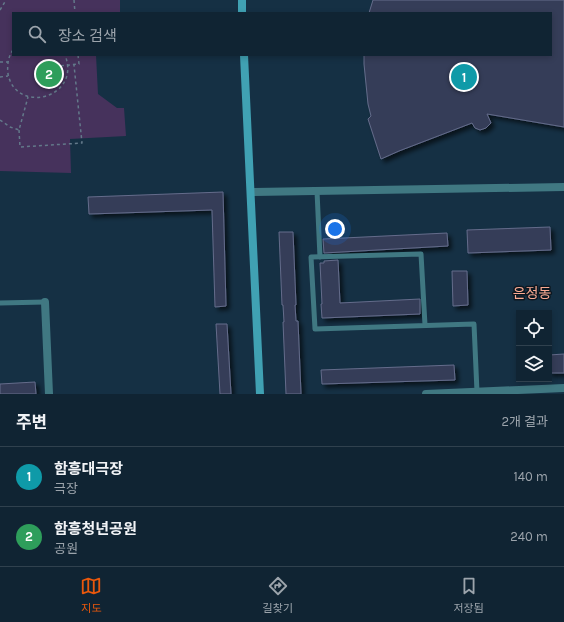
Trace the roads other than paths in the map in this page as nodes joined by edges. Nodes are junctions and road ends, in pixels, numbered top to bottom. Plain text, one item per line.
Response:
1 (242, 0) edge
2 (242, 12) edge
3 (244, 56) edge
4 (564, 187) edge
5 (317, 191) junction
6 (251, 192) junction
7 (320, 257) junction
8 (45, 302) joint
9 (0, 303) edge
10 (425, 325) junction
11 (564, 388) edge
12 (473, 393) edge
13 (49, 394) edge
14 (260, 394) edge
15 (426, 394) edge

1 - 2 street
3 - 6 street
4 - 5 street
5 - 6 street
5 - 7 lane
6 - 14 street
7 - 10 lane
7 - 10 lane
8 - 9 lane
8 - 13 street
10 - 12 lane
11 - 12 street
12 - 15 street

